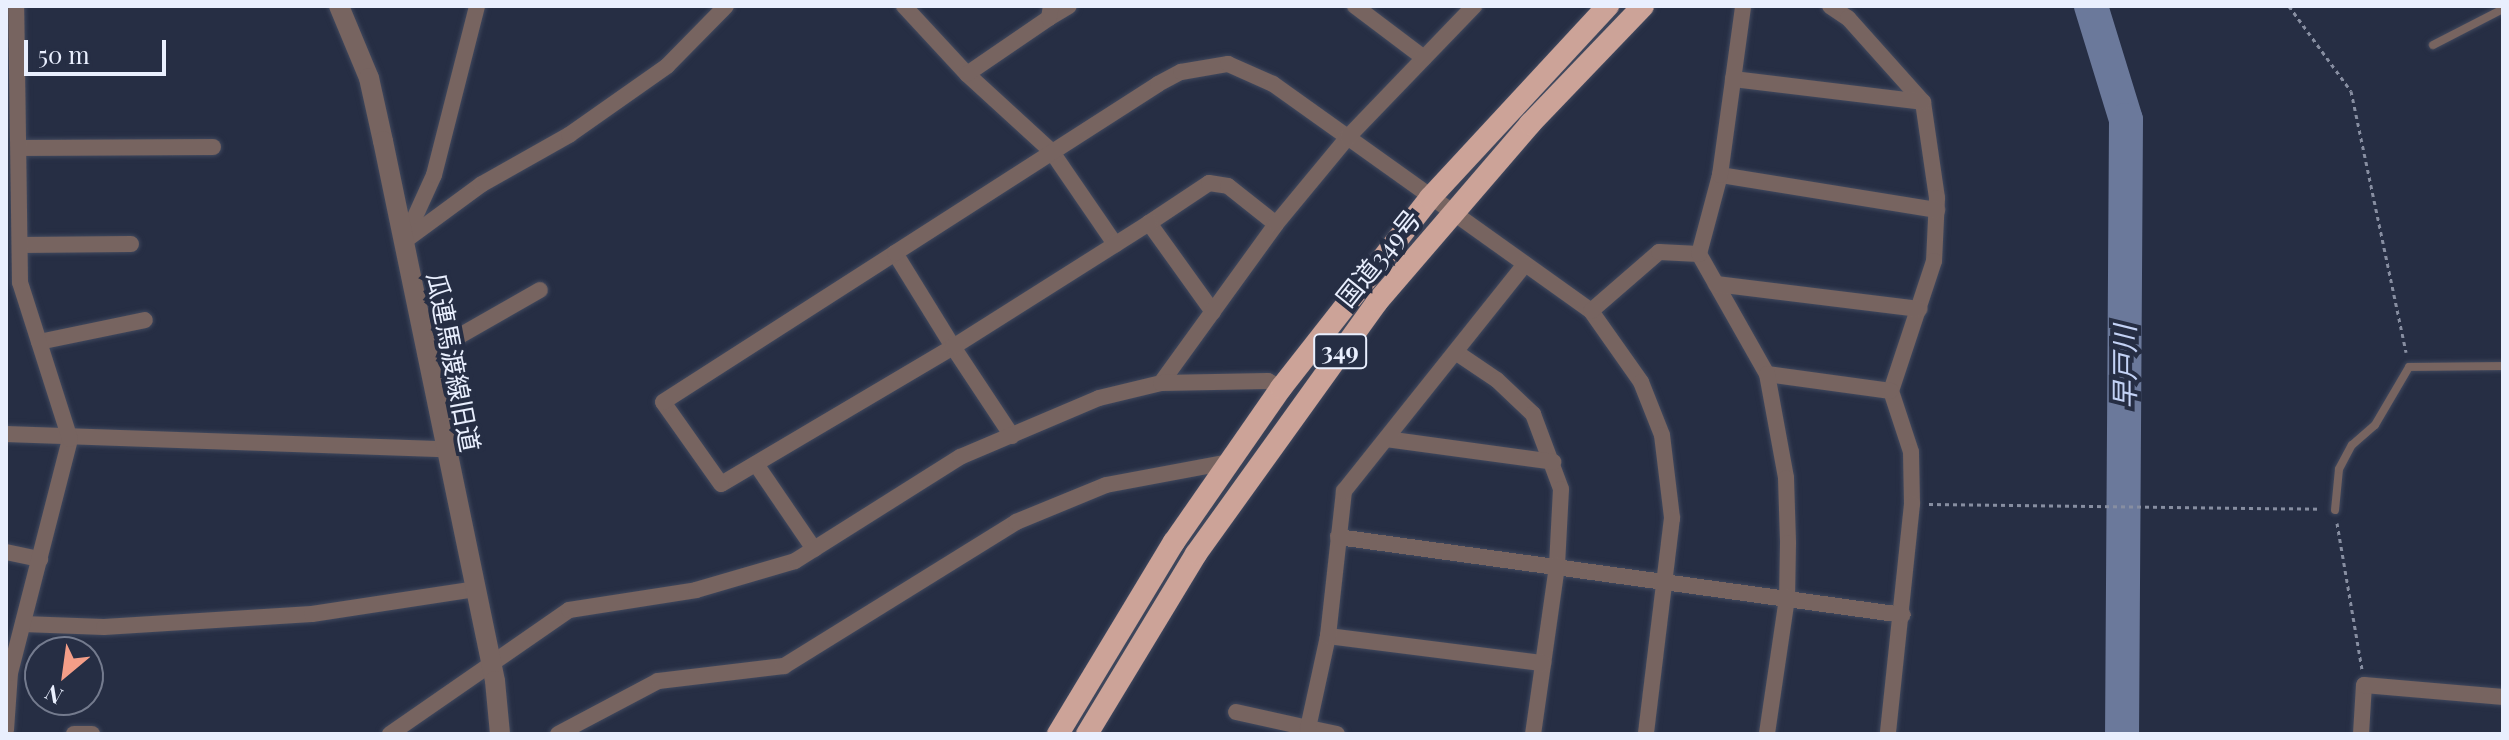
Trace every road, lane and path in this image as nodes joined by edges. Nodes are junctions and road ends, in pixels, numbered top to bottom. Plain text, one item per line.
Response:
1 (16, 6) edge
2 (339, 6) edge
3 (477, 6) edge
4 (726, 6) edge
5 (904, 6) edge
6 (1069, 6) edge
7 (1355, 6) edge
8 (1474, 6) edge
9 (1608, 6) edge
10 (1643, 6) edge
11 (1743, 6) edge
12 (1830, 6) edge
13 (2289, 6) edge
14 (2503, 9) edge
15 (1050, 12) edge
16 (2433, 45) dead end
17 (1424, 58) junction
18 (967, 74) junction
19 (1733, 79) junction
20 (1923, 102) junction
21 (1348, 137) junction
22 (213, 147) dead end
23 (21, 148) junction
24 (1052, 152) junction
25 (1720, 175) junction
26 (1430, 198) junction
27 (1937, 210) junction
28 (1451, 212) junction
29 (1149, 223) junction
30 (1276, 224) junction
31 (403, 242) junction
32 (131, 244) dead end
33 (1115, 244) junction
34 (20, 245) junction
35 (895, 253) junction
36 (1699, 254) junction
37 (1525, 264) junction
38 (1716, 284) junction
39 (540, 290) dead end
40 (1919, 309) junction
41 (1591, 311) junction
42 (1213, 312) junction
43 (145, 320) dead end
44 (39, 342) junction
45 (953, 347) junction
46 (1457, 353) junction
47 (426, 355) junction
48 (2503, 366) edge
49 (2409, 367) junction
50 (1767, 374) junction
51 (1161, 383) junction
52 (1281, 388) junction
53 (1891, 391) junction
54 (6, 434) edge
55 (1012, 436) junction
56 (70, 439) junction
57 (1386, 439) junction
58 (444, 449) junction
59 (1229, 462) junction
60 (1553, 462) junction
61 (756, 464) junction
62 (1912, 504) junction
63 (2335, 510) junction
64 (1338, 537) junction
65 (814, 549) junction
66 (6, 552) edge
67 (40, 559) junction
68 (1557, 566) junction
69 (1666, 580) junction
70 (475, 589) junction
71 (1787, 598) junction
72 (1903, 615) junction
73 (23, 624) junction
74 (1328, 636) junction
75 (1543, 663) junction
76 (492, 667) junction
77 (2364, 685) junction
78 (2503, 697) edge
79 (1236, 712) dead end
80 (1308, 728) junction
81 (6, 730) edge
82 (74, 734) edge
83 (92, 734) edge
84 (390, 734) edge
85 (500, 734) edge
86 (558, 734) edge
87 (1058, 734) edge
88 (1087, 734) edge
89 (1337, 734) edge
90 (1533, 734) edge
91 (1646, 734) edge
92 (1767, 734) edge
93 (1888, 734) edge
94 (2361, 734) edge

1 - 23 street
2 - 31 street, 瓜連馬渡線旧道
3 - 31 street
4 - 31 street
5 - 18 street
6 - 15 street
7 - 17 street
8 - 17 street
9 - 26 highway, 国道349号 / 349
10 - 28 highway, 国道349号 / 349
11 - 19 street
12 - 20 street
13 - 49 path
14 - 16 lane
15 - 18 street
17 - 21 street
18 - 24 street
19 - 20 street
19 - 25 street
20 - 27 street
21 - 24 street
21 - 26 street
21 - 30 street
22 - 23 street
23 - 34 street
24 - 33 street
24 - 35 street
25 - 27 street
25 - 36 street
26 - 28 street
26 - 52 highway, 国道349号 / 349
27 - 40 street
28 - 37 street
28 - 88 highway, 国道349号 / 349
29 - 30 street
29 - 33 street
29 - 42 street
30 - 42 street
31 - 47 street, 瓜連馬渡線旧道
32 - 34 street
33 - 45 street
34 - 44 street
35 - 45 street
35 - 61 street
36 - 38 street
36 - 41 street
37 - 41 street
37 - 46 street
38 - 40 street
38 - 50 street
39 - 47 street
40 - 53 street
41 - 69 street
42 - 51 street
43 - 44 street
44 - 56 street
45 - 55 street
45 - 61 street
46 - 57 street
46 - 60 street
47 - 58 street, 瓜連馬渡線旧道
48 - 49 lane
49 - 63 lane
50 - 53 street
50 - 71 street
51 - 52 street
51 - 55 street
52 - 59 highway, 国道349号 / 349
53 - 62 street
54 - 56 street
55 - 65 street
56 - 58 street
56 - 67 street
57 - 60 street
57 - 64 street
58 - 70 street, 瓜連馬渡線旧道
59 - 86 street
59 - 87 highway, 国道349号 / 349
60 - 68 street
61 - 65 street
62 - 63 path
62 - 72 street
63 - 77 path
64 - 68 street
64 - 74 street
65 - 76 street
66 - 67 street
67 - 73 street
68 - 69 street
68 - 75 street
69 - 71 street
69 - 91 street
70 - 73 street
70 - 76 street, 瓜連馬渡線旧道
71 - 72 street
71 - 92 street
72 - 93 street
73 - 81 street
74 - 75 street
74 - 80 street
75 - 90 street
76 - 84 street
76 - 85 street, 瓜連馬渡線旧道
77 - 78 street
77 - 94 street
79 - 80 street
80 - 89 street
82 - 83 street

